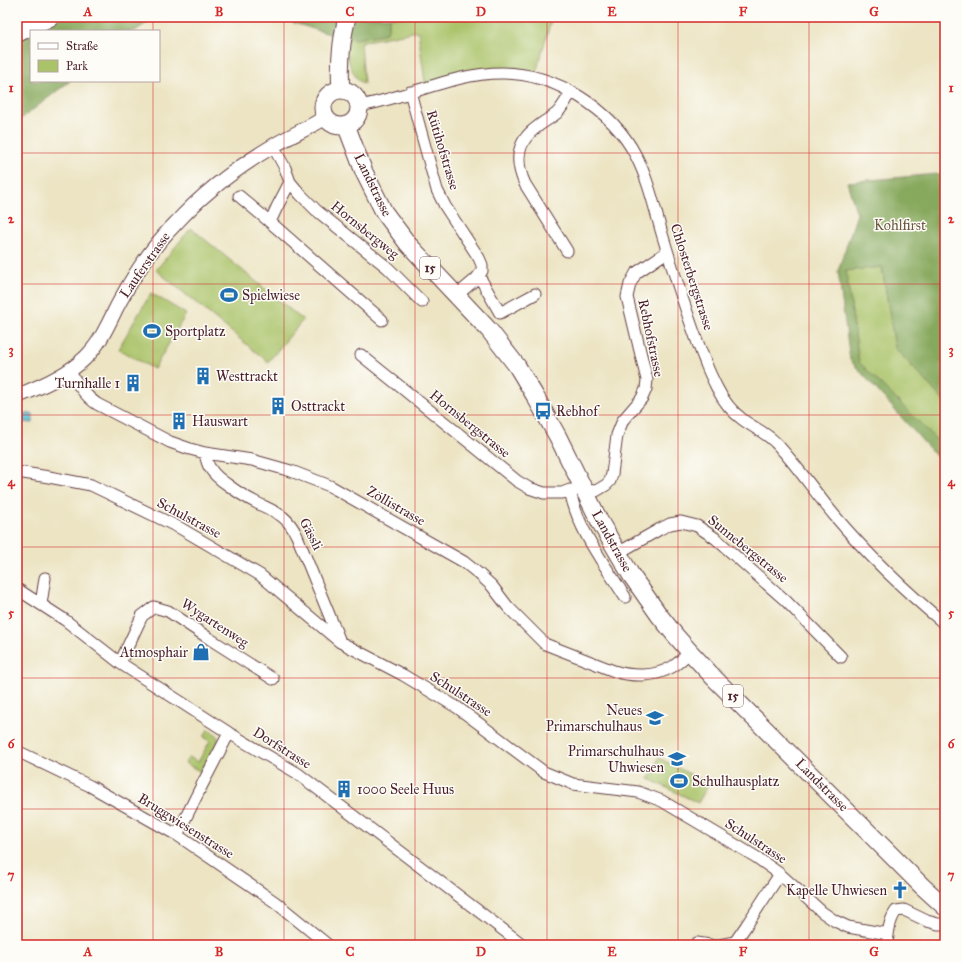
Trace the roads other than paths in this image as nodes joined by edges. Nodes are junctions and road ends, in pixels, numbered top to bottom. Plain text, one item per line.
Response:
1 (24, 17) edge
2 (50, 17) edge
3 (17, 20) edge
4 (345, 24) edge
5 (17, 33) edge
6 (341, 90) junction
7 (410, 92) junction
8 (571, 92) junction
9 (358, 106) junction
10 (326, 117) junction
11 (346, 125) junction
12 (273, 146) junction
13 (290, 182) junction
14 (239, 196) dead end
15 (270, 222) junction
16 (566, 251) dead end
17 (667, 252) junction
18 (479, 276) junction
19 (535, 294) dead end
20 (457, 295) junction
21 (422, 302) dead end
22 (382, 320) dead end
23 (361, 355) dead end
24 (69, 371) junction
25 (17, 396) edge
26 (205, 453) junction
27 (17, 472) edge
28 (577, 490) junction
29 (618, 554) junction
30 (45, 578) dead end
31 (17, 589) edge
32 (626, 597) dead end
33 (41, 604) junction
34 (945, 624) edge
35 (340, 642) junction
36 (690, 652) junction
37 (841, 657) dead end
38 (120, 663) junction
39 (273, 679) dead end
40 (228, 733) junction
41 (17, 751) edge
42 (177, 835) junction
43 (780, 874) junction
44 (945, 907) edge
45 (945, 924) edge
46 (888, 940) edge
47 (697, 943) dead end
48 (328, 945) edge
49 (524, 945) edge
50 (710, 945) edge
51 (719, 945) edge

1 - 3 highway
2 - 5 highway
4 - 6 main road
6 - 9 main road
6 - 10 main road
7 - 8 street, Chlosterbergstrasse
7 - 9 street, Chlosterbergstrasse
7 - 18 street, Rütihofstrasse
8 - 16 street
8 - 17 street, Chlosterbergstrasse
9 - 11 main road
10 - 11 main road
10 - 12 street, Lauferstrasse
11 - 20 main road, Landstrasse / 15
12 - 13 street, Hornsbergweg
12 - 24 street, Lauferstrasse
13 - 15 street
13 - 21 street, Hornsbergweg
14 - 15 street
15 - 22 street
17 - 28 street, Rebhofstrasse
17 - 34 street, Chlosterbergstrasse
18 - 19 street, Rütihofstrasse
18 - 20 street
20 - 28 main road, Landstrasse / 15
23 - 28 street, Hornsbergstrasse
24 - 25 street, Lauferstrasse
24 - 26 street, Zöllistrasse
26 - 35 street, Gässli
26 - 36 street, Zöllistrasse
27 - 35 street, Schulstrasse
28 - 29 main road, Landstrasse / 15
28 - 32 street
29 - 36 main road, Landstrasse / 15
29 - 37 street, Sunnebergstrasse
30 - 33 street
31 - 33 street, Dorfstrasse
33 - 38 street, Dorfstrasse
35 - 43 street, Schulstrasse
36 - 44 main road, Landstrasse / 15
38 - 39 street, Wygartenweg
38 - 40 street, Dorfstrasse
40 - 42 street
40 - 49 street, Dorfstrasse
41 - 42 street, Bruggwiesenstrasse
42 - 48 street, Bruggwiesenstrasse
43 - 46 street, Schulstrasse
43 - 51 street
45 - 46 street
47 - 50 street

